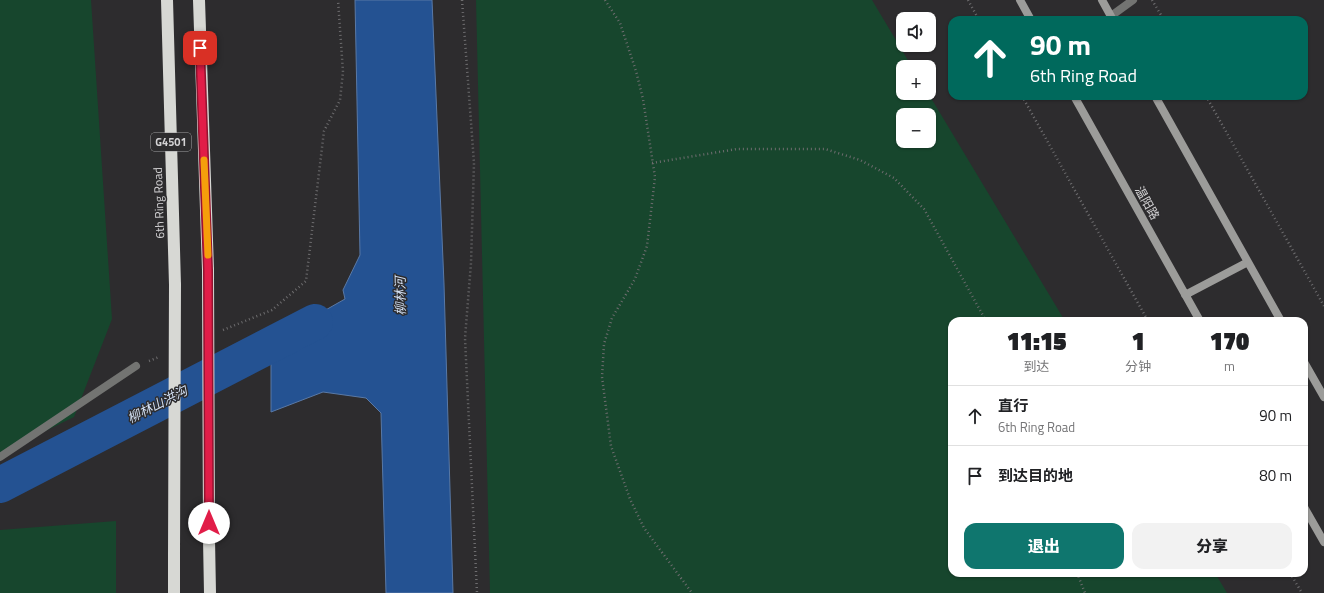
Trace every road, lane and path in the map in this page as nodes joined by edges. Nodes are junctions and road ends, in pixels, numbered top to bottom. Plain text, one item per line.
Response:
1 (167, 0) edge
2 (199, 0) edge
3 (338, 0) edge
4 (462, 0) edge
5 (605, 0) edge
6 (968, 0) edge
7 (1020, 0) edge
8 (1102, 0) edge
9 (1133, 0) edge
10 (1152, 0) edge
11 (977, 16) edge
12 (1029, 16) edge
13 (1111, 16) edge
14 (1114, 16) edge
15 (1162, 16) edge
16 (1024, 100) edge
17 (1076, 100) edge
18 (1157, 100) edge
19 (1208, 100) edge
20 (652, 163) junction
21 (1248, 262) junction
22 (1185, 295) junction
23 (1324, 306) edge
24 (984, 317) edge
25 (1146, 317) edge
26 (1198, 317) edge
27 (1279, 317) edge
28 (222, 331) dead end
29 (164, 355) dead end
30 (136, 366) joint
31 (1308, 369) edge
32 (1324, 398) edge
33 (0, 457) edge
34 (1308, 514) edge
35 (1324, 542) edge
36 (1079, 577) edge
37 (1292, 577) edge
38 (174, 593) edge
39 (210, 593) edge
40 (477, 593) edge
41 (692, 593) edge
42 (1085, 593) edge
43 (1302, 593) edge

1 - 38 highway, 6th Ring Road / G4501, bridge
2 - 39 highway, G4501, bridge
3 - 28 path
4 - 40 path
5 - 20 path
6 - 11 path
7 - 12 main road
8 - 13 main road
9 - 14 street
10 - 15 path
16 - 25 path
17 - 22 main road, 温阳路
18 - 21 main road
19 - 23 path
20 - 24 path
20 - 41 path
21 - 22 main road
21 - 27 main road
22 - 26 main road, 温阳路
29 - 30 path
30 - 33 street
31 - 32 main road
34 - 35 main road
36 - 42 path
37 - 43 path

